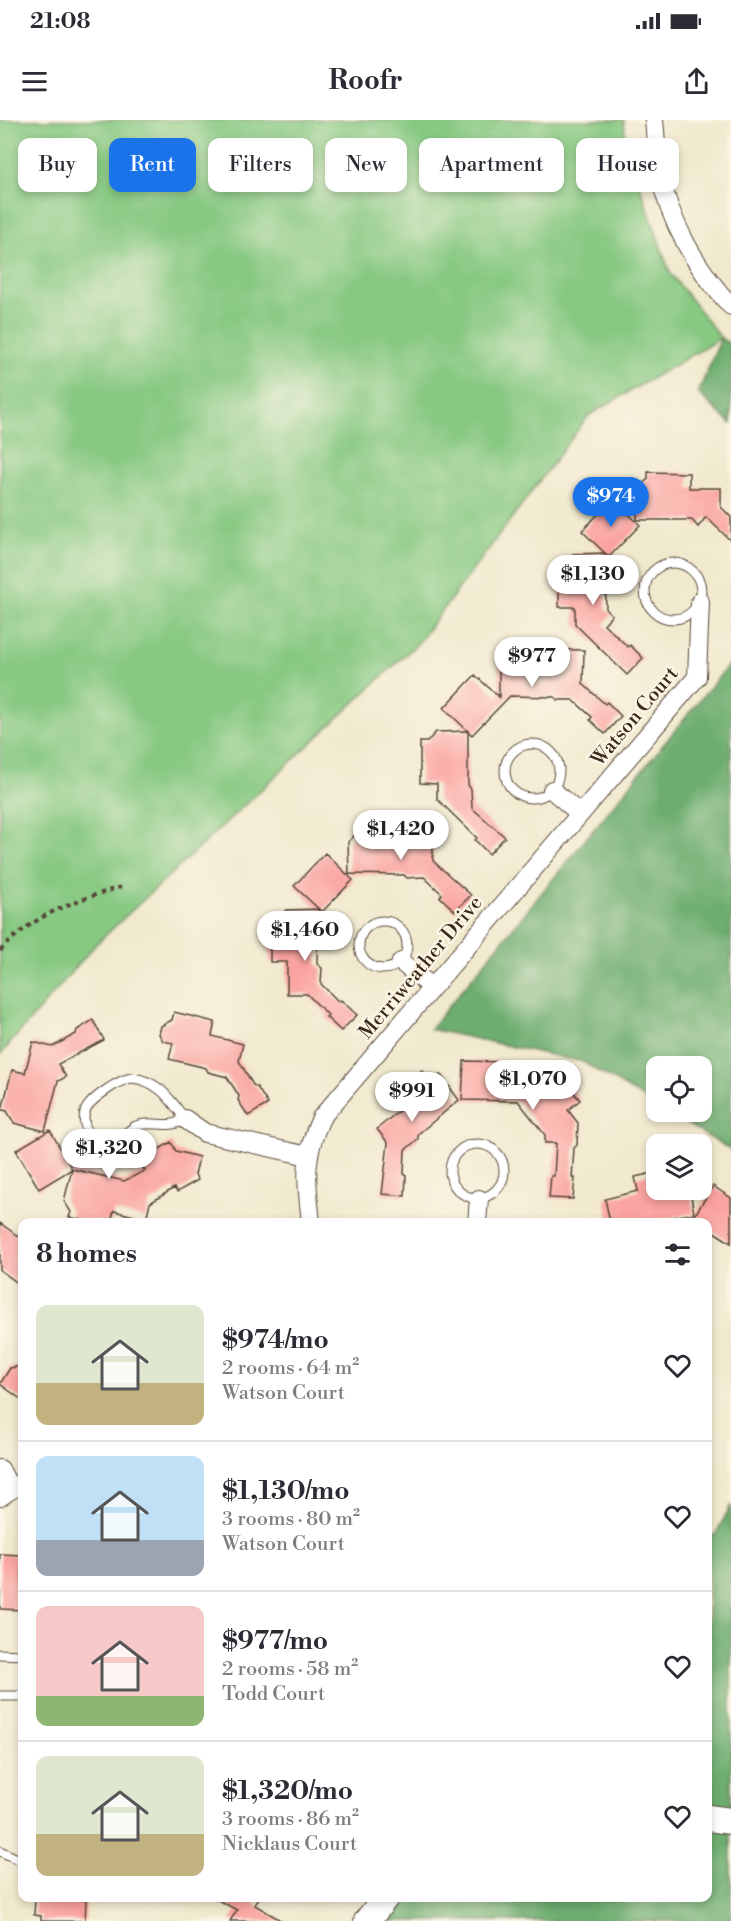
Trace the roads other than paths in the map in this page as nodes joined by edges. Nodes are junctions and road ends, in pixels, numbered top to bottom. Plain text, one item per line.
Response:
1 (654, 120) edge
2 (731, 306) edge
3 (700, 602) junction
4 (552, 790) junction
5 (580, 814) junction
6 (401, 962) junction
7 (432, 987) junction
8 (185, 1119) junction
9 (308, 1156) junction
10 (479, 1198) junction
11 (311, 1218) edge
12 (477, 1218) edge
13 (0, 1469) edge
14 (11, 1490) edge
15 (0, 1654) edge
16 (18, 1655) edge
17 (0, 1696) edge
18 (18, 1696) edge
19 (712, 1819) edge
20 (731, 1821) edge
21 (0, 1851) edge
22 (18, 1859) edge
23 (383, 1902) edge
24 (368, 1921) edge

1 - 2 street
3 - 3 lane, Watson Court
3 - 5 street, Watson Court
4 - 4 lane
4 - 5 street
5 - 7 street, Merriweather Drive
6 - 6 lane
6 - 7 street
7 - 9 street, Merriweather Drive
8 - 8 lane
8 - 9 street
9 - 11 street, Merriweather Drive
10 - 10 lane
10 - 12 street
13 - 14 street
15 - 16 lane
17 - 18 lane
19 - 20 street
21 - 22 lane
23 - 24 street

